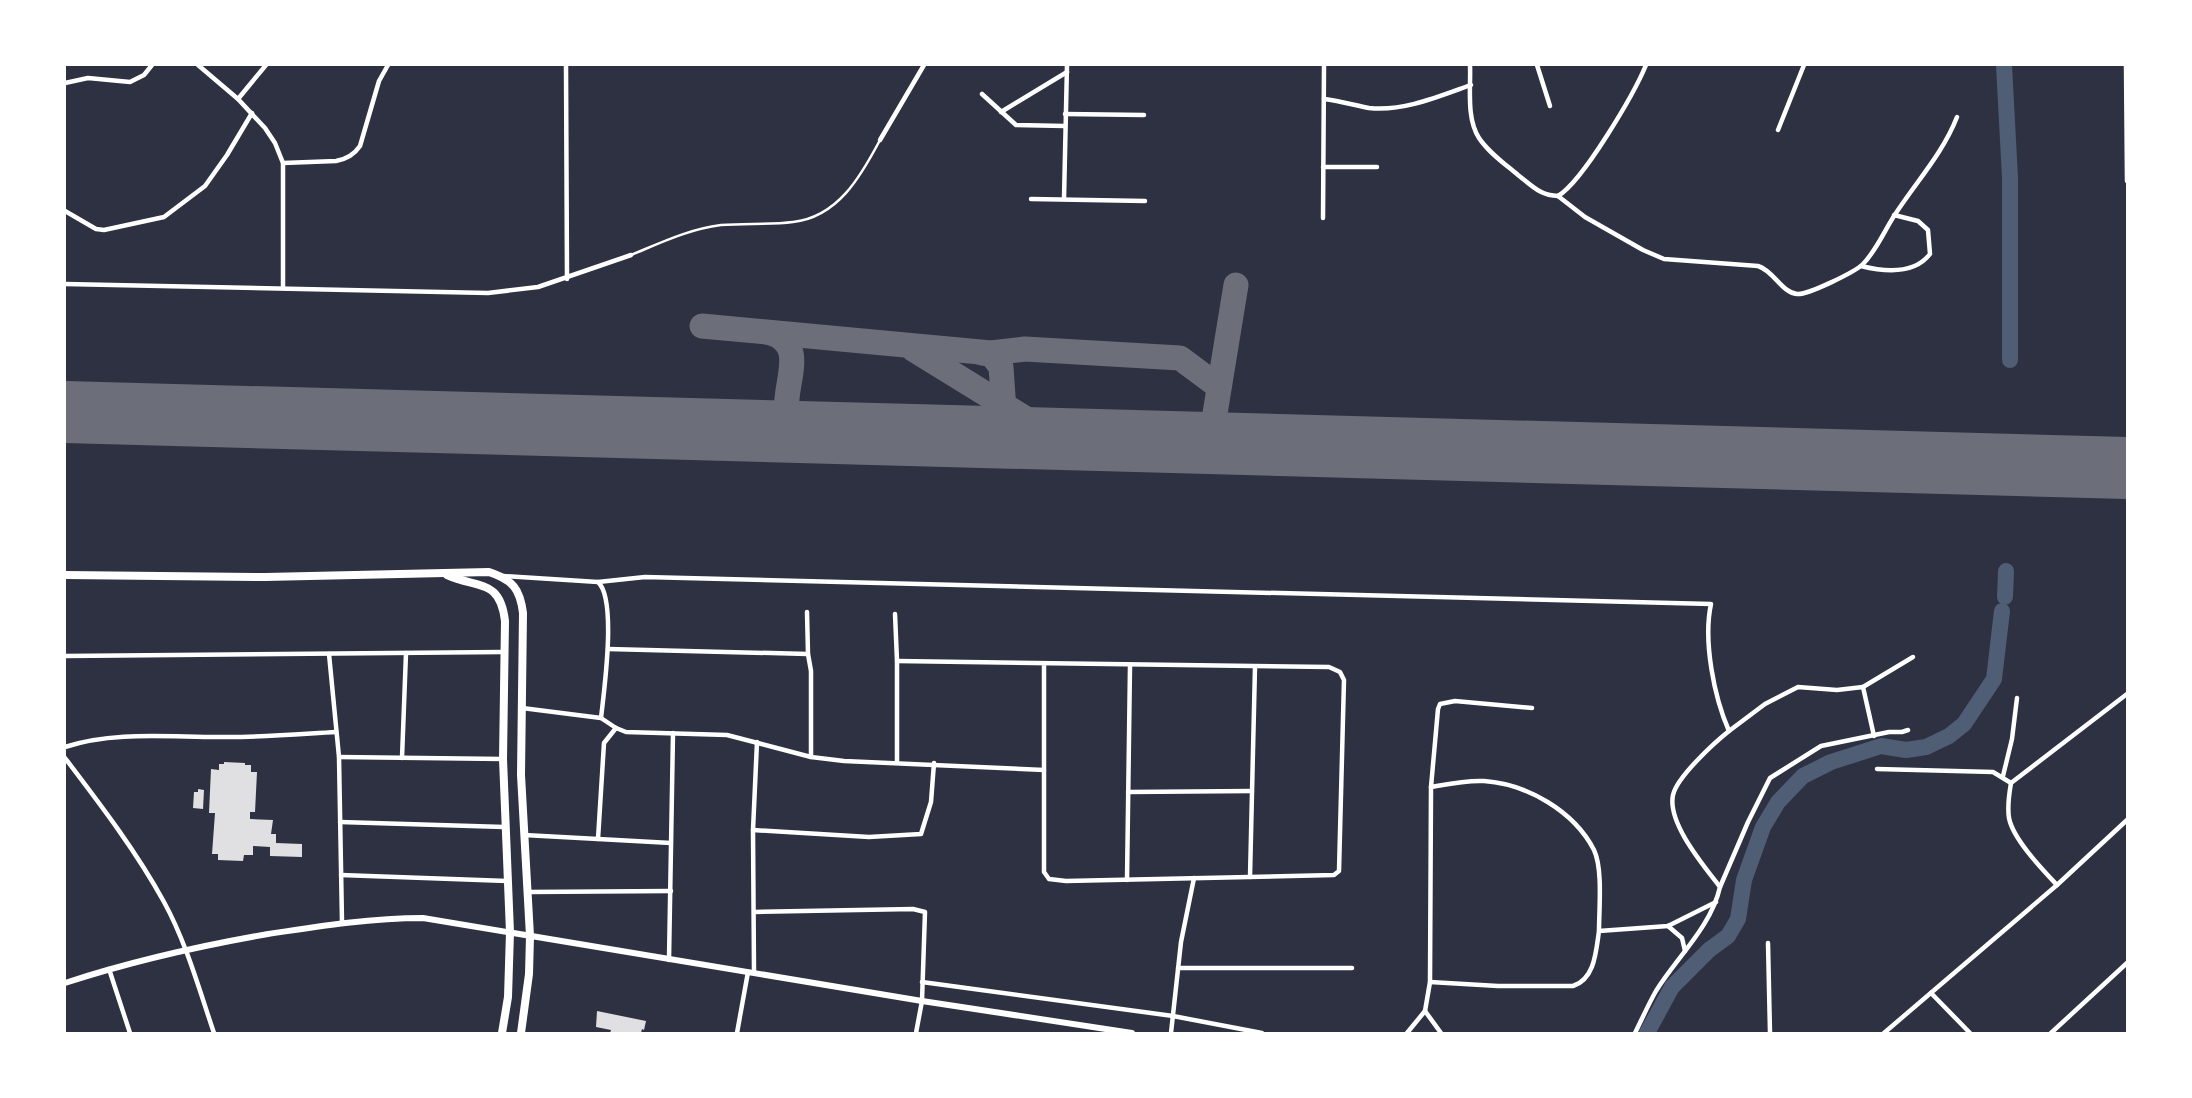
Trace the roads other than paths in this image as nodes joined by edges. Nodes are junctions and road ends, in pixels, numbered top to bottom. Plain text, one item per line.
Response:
1 (152, 65) edge
2 (198, 65) edge
3 (266, 65) edge
4 (388, 65) edge
5 (566, 65) edge
6 (924, 65) edge
7 (1067, 65) edge
8 (1324, 65) edge
9 (1470, 65) edge
10 (1536, 65) edge
11 (1646, 65) edge
12 (1804, 65) edge
13 (2126, 65) edge
14 (1066, 72) junction
15 (65, 83) edge
16 (1471, 85) junction
17 (982, 94) dead end
18 (238, 99) junction
19 (1324, 99) junction
20 (1550, 106) dead end
21 (1001, 112) junction
22 (252, 114) junction
23 (1065, 114) junction
24 (1144, 115) dead end
25 (1957, 117) dead end
26 (1065, 126) junction
27 (1778, 130) dead end
28 (880, 140) joint
29 (283, 162) junction
30 (1323, 167) junction
31 (1377, 167) dead end
32 (2127, 181) edge
33 (1558, 196) junction
34 (1064, 199) junction
35 (1032, 200) dead end
36 (1144, 200) dead end
37 (65, 211) edge
38 (1894, 215) junction
39 (1323, 218) dead end
40 (631, 255) joint
41 (1861, 266) junction
42 (568, 279) junction
43 (65, 284) edge
44 (283, 288) junction
45 (445, 574) junction
46 (65, 575) edge
47 (502, 576) junction
48 (598, 582) junction
49 (807, 612) dead end
50 (895, 614) dead end
51 (608, 649) junction
52 (503, 652) junction
53 (406, 653) junction
54 (329, 654) junction
55 (808, 654) junction
56 (65, 656) edge
57 (1913, 657) dead end
58 (897, 661) junction
59 (1044, 665) junction
60 (1130, 666) junction
61 (1255, 667) junction
62 (1863, 687) junction
63 (2127, 694) edge
64 (2017, 698) dead end
65 (522, 708) junction
66 (1532, 708) dead end
67 (601, 718) junction
68 (616, 728) junction
69 (1908, 730) dead end
70 (1729, 731) junction
71 (336, 732) junction
72 (673, 733) junction
73 (1874, 736) junction
74 (757, 742) junction
75 (65, 747) edge
76 (339, 757) junction
77 (811, 757) junction
78 (65, 758) edge
79 (402, 758) junction
80 (503, 759) junction
81 (897, 762) junction
82 (934, 763) junction
83 (1877, 769) dead end
84 (1044, 770) junction
85 (2003, 776) junction
86 (2011, 783) junction
87 (1430, 787) junction
88 (1252, 791) junction
89 (1128, 792) junction
90 (2127, 820) edge
91 (340, 822) junction
92 (504, 827) junction
93 (753, 830) junction
94 (524, 835) junction
95 (598, 839) junction
96 (671, 843) junction
97 (341, 875) junction
98 (1250, 877) junction
99 (1194, 878) junction
100 (1127, 880) junction
101 (507, 881) junction
102 (2057, 885) junction
103 (1720, 887) junction
104 (670, 891) junction
105 (528, 892) junction
106 (1716, 902) junction
107 (755, 912) junction
108 (342, 922) junction
109 (1668, 926) junction
110 (1599, 931) junction
111 (510, 932) junction
112 (530, 936) junction
113 (1768, 943) dead end
114 (185, 949) junction
115 (1685, 951) junction
116 (669, 960) junction
117 (2127, 963) edge
118 (1178, 968) junction
119 (1352, 968) dead end
120 (108, 969) junction
121 (751, 972) junction
122 (922, 982) junction
123 (1430, 982) junction
124 (65, 983) edge
125 (1931, 993) junction
126 (922, 1001) junction
127 (1425, 1011) junction
128 (1172, 1016) junction
129 (130, 1033) edge
130 (214, 1033) edge
131 (502, 1033) edge
132 (521, 1033) edge
133 (737, 1033) edge
134 (916, 1033) edge
135 (1132, 1033) edge
136 (1170, 1033) edge
137 (1262, 1033) edge
138 (1407, 1033) edge
139 (1441, 1033) edge
140 (1635, 1033) edge
141 (1770, 1033) edge
142 (1884, 1033) edge
143 (1970, 1033) edge
144 (2051, 1033) edge

1 - 15 street
2 - 18 street
3 - 18 street
4 - 29 street
5 - 42 street
6 - 28 street
7 - 14 street
8 - 19 street
9 - 16 street
10 - 20 street
11 - 33 street
12 - 27 street
13 - 32 street
14 - 21 street
14 - 23 street
16 - 19 street
16 - 33 street
17 - 21 street
18 - 22 street
19 - 30 street
21 - 26 street
22 - 29 street
22 - 37 street
23 - 24 street
23 - 26 street
25 - 38 street
26 - 34 street
28 - 40 lane
29 - 44 street
30 - 31 street
30 - 39 street
33 - 41 street
34 - 35 street
34 - 36 street
38 - 41 street
38 - 41 street
40 - 42 street
42 - 44 street
43 - 44 street
45 - 46 highway
45 - 47 highway
45 - 52 highway
47 - 48 street
47 - 65 highway
48 - 51 street
48 - 70 street
49 - 55 street
50 - 58 street
51 - 55 street
51 - 67 street
52 - 53 street
52 - 80 highway
53 - 54 street
53 - 79 street
54 - 56 street
54 - 71 street
55 - 77 street
57 - 62 street
58 - 59 street
58 - 81 street
59 - 60 street
59 - 84 street
60 - 61 street
60 - 89 street
61 - 88 street
61 - 98 street
62 - 70 street
62 - 73 street
63 - 86 street
64 - 85 street
65 - 67 street
65 - 94 highway
66 - 87 street
67 - 68 street
68 - 72 street
68 - 95 street
69 - 73 street
70 - 103 street
71 - 75 street
71 - 76 street
72 - 74 street
72 - 96 street
73 - 103 street
74 - 77 street
74 - 93 street
76 - 79 street
76 - 91 street
77 - 81 street
78 - 114 street
79 - 80 street
80 - 92 highway
81 - 82 street
82 - 84 street
82 - 93 street
83 - 85 street
84 - 100 street
85 - 86 street
86 - 102 street
87 - 110 street
87 - 123 street
88 - 89 street
88 - 98 street
89 - 100 street
90 - 102 street
91 - 92 street
91 - 97 street
92 - 101 highway
93 - 107 street
94 - 95 street
94 - 105 highway
95 - 96 street
96 - 104 street
97 - 101 street
97 - 108 street
98 - 99 street
99 - 100 street
99 - 118 street
101 - 111 highway
102 - 125 street
103 - 106 street
104 - 105 street
104 - 116 street
105 - 112 highway
106 - 109 street
106 - 115 street
107 - 121 street
107 - 122 street
108 - 111 main road
108 - 114 main road
109 - 110 street
109 - 115 street
110 - 123 street
111 - 112 main road
111 - 131 highway
112 - 116 main road
112 - 132 highway
113 - 141 street
114 - 120 main road
114 - 130 street
115 - 140 street
116 - 121 main road
117 - 144 street
118 - 119 street
118 - 128 street
120 - 124 main road
120 - 129 street
121 - 126 main road
121 - 133 street
122 - 126 street
122 - 128 street
123 - 127 street
125 - 142 street
125 - 143 street
126 - 134 street
126 - 135 main road
127 - 138 street
127 - 139 street
128 - 136 street
128 - 137 street

